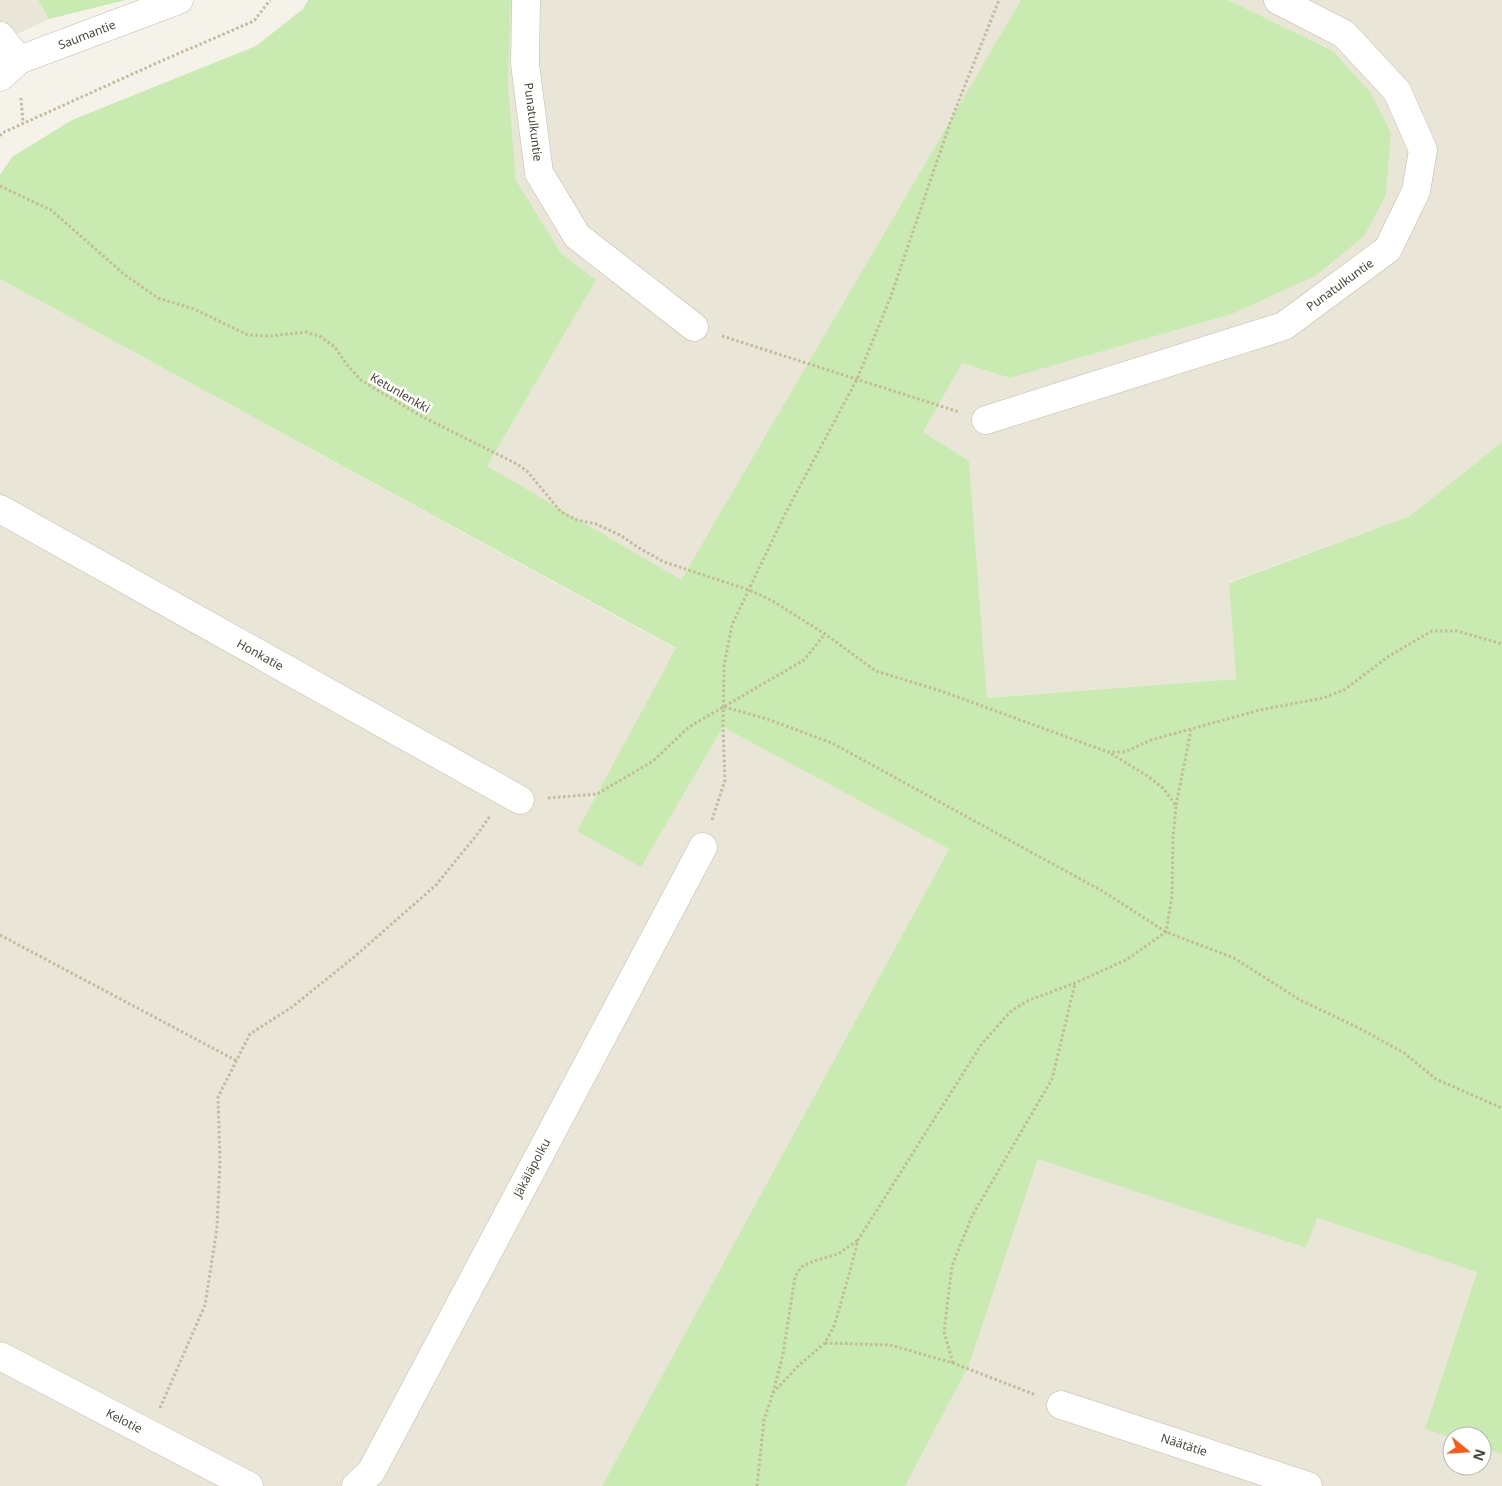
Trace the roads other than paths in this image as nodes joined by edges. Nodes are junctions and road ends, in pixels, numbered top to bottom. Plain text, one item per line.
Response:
1 (179, 0) edge
2 (526, 0) edge
3 (1278, 0) edge
4 (0, 36) edge
5 (10, 69) edge
6 (694, 327) road end
7 (986, 420) road end
8 (0, 509) edge
9 (513, 796) road end
10 (703, 847) road end
11 (0, 1356) edge
12 (1061, 1405) road end
13 (249, 1486) edge
14 (356, 1486) edge
15 (1308, 1486) edge

1 - 5 street, Saumantie
2 - 6 street, Punatulkuntie
3 - 7 street, Punatulkuntie
4 - 5 street
8 - 9 street, Honkatie
10 - 14 street, Jäkäläpolku
11 - 13 street, Kelotie
12 - 15 street, Näätätie

